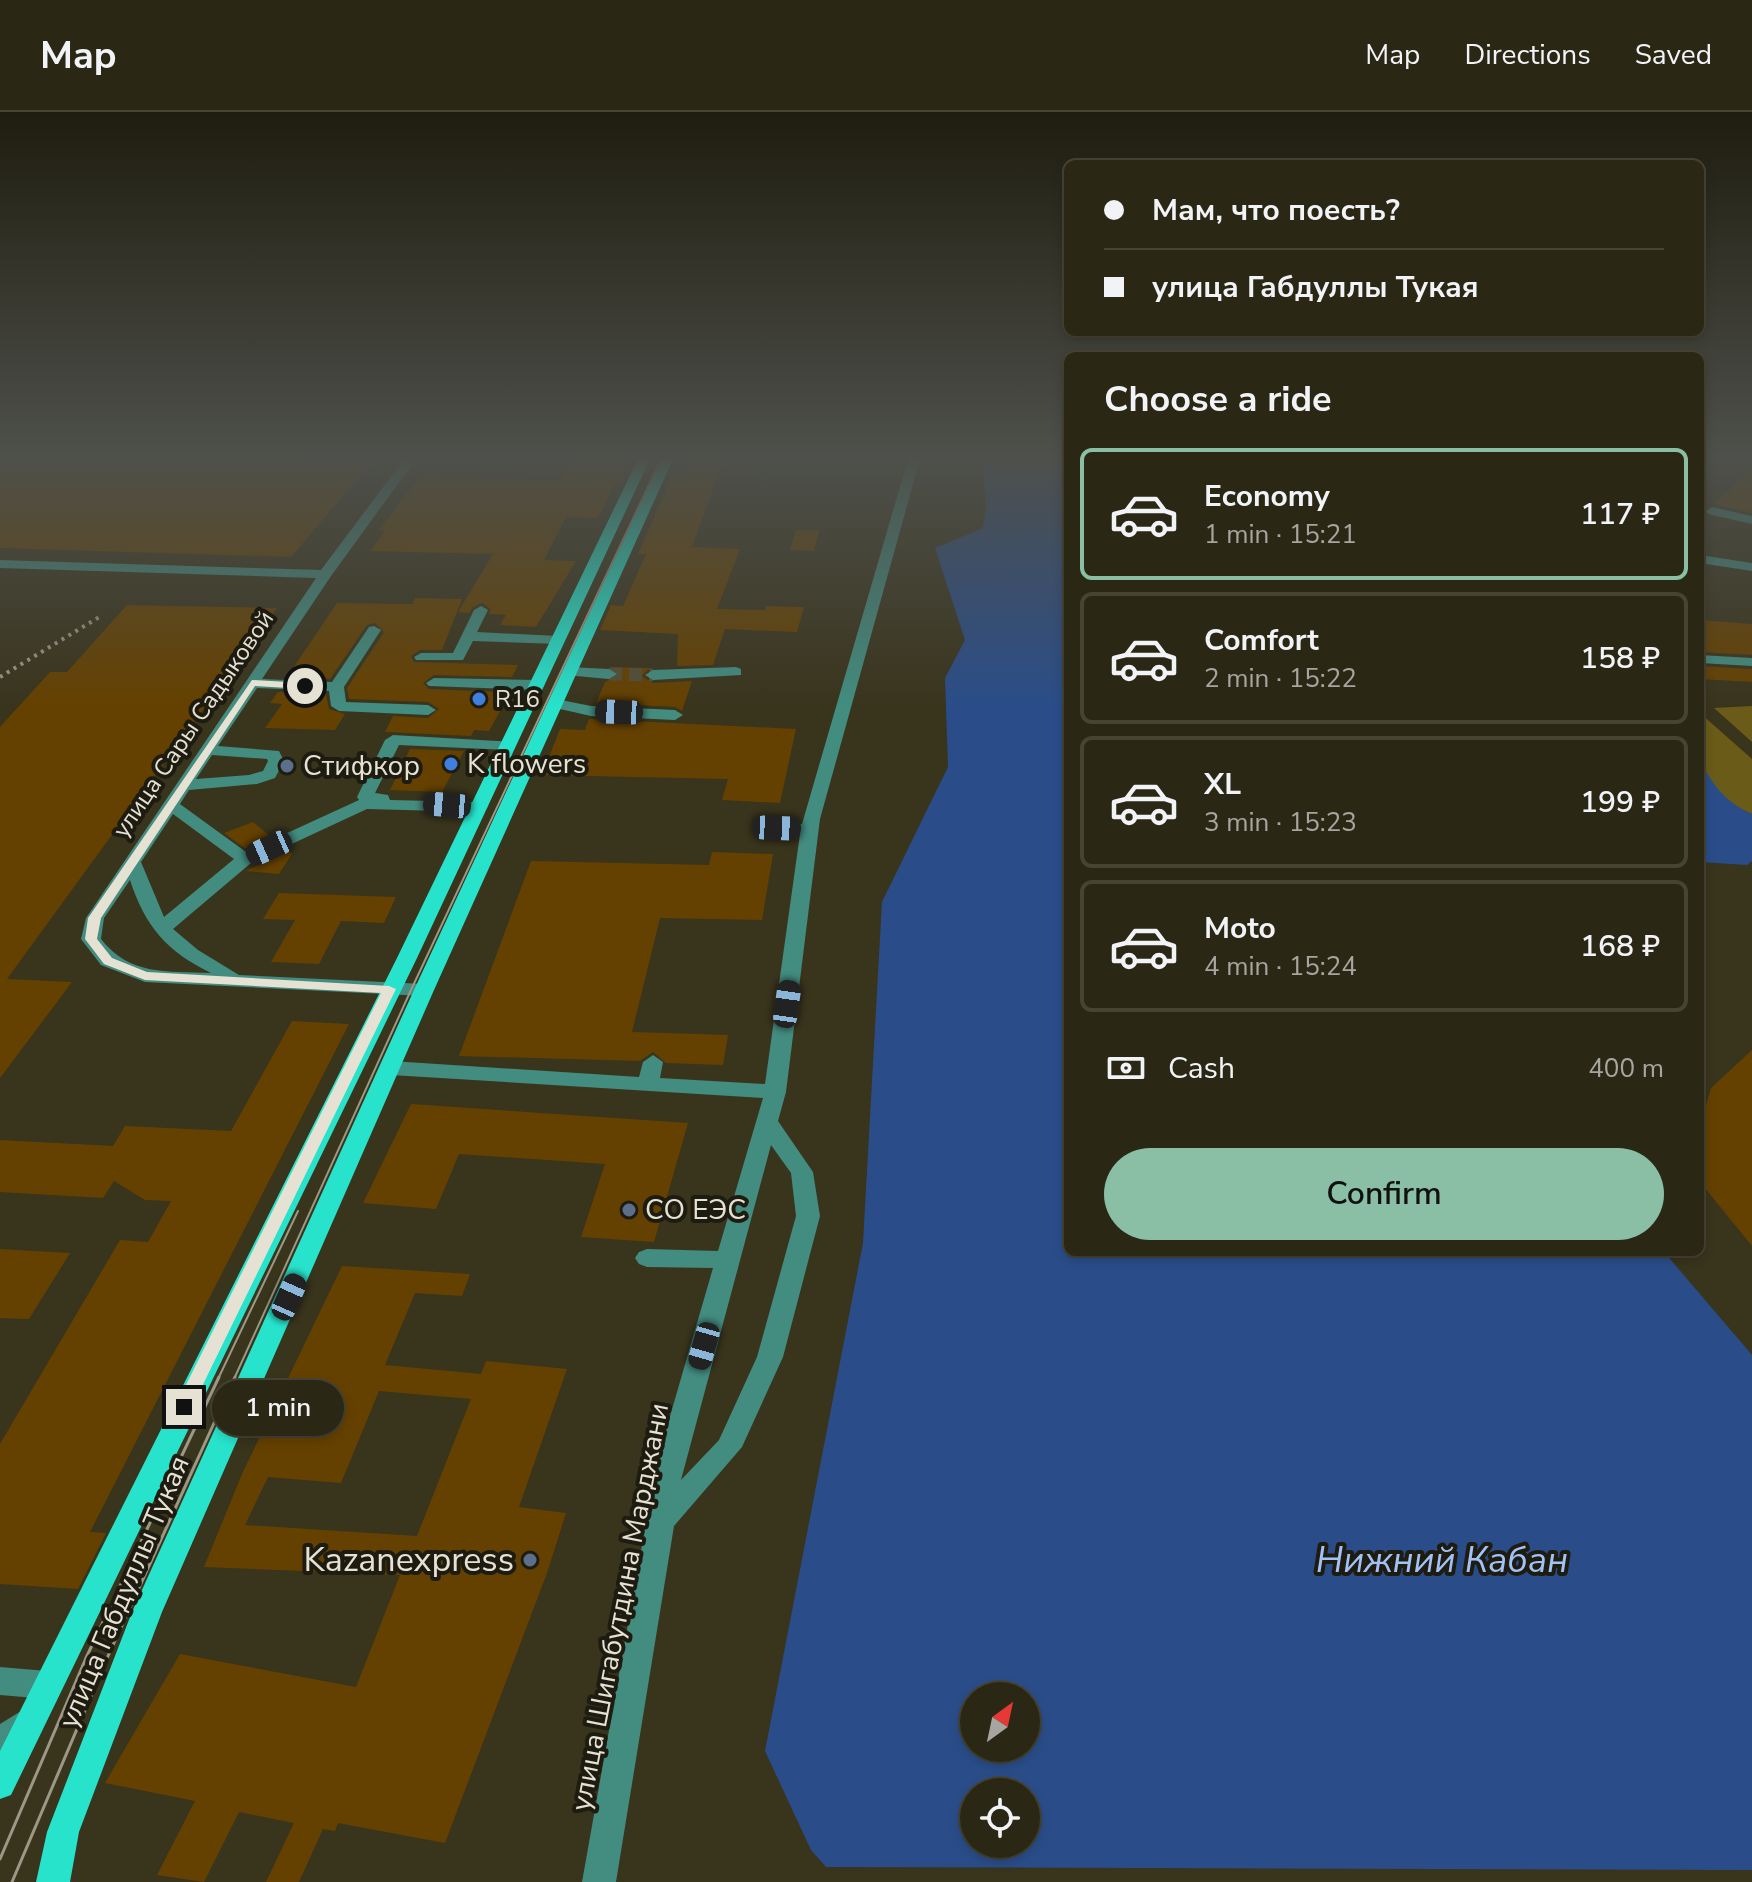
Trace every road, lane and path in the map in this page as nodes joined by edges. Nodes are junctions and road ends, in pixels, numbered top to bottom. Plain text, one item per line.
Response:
1 (349, 542) edge
2 (605, 542) edge
3 (629, 542) edge
4 (891, 542) edge
5 (1704, 560) edge
6 (0, 564) edge
7 (1752, 567) edge
8 (325, 574) junction
9 (481, 610) dead end
10 (374, 630) dead end
11 (469, 636) junction
12 (558, 640) junction
13 (421, 657) dead end
14 (1704, 659) edge
15 (1752, 662) edge
16 (570, 672) junction
17 (736, 672) dead end
18 (609, 674) tunnel mouth
19 (653, 675) tunnel mouth
20 (252, 683) junction
21 (434, 683) dead end
22 (537, 685) junction
23 (336, 687) junction
24 (556, 704) junction
25 (428, 710) dead end
26 (675, 715) dead end
27 (508, 745) junction
28 (207, 750) junction
29 (184, 785) junction
30 (171, 805) junction
31 (470, 807) junction
32 (777, 828) dead end
33 (810, 829) junction
34 (245, 859) junction
35 (133, 863) junction
36 (161, 929) junction
37 (238, 980) junction
38 (389, 989) junction
39 (424, 990) junction
40 (653, 1062) dead end
41 (391, 1068) junction
42 (648, 1084) junction
43 (775, 1092) junction
44 (767, 1122) junction
45 (647, 1258) dead end
46 (728, 1260) junction
47 (662, 1520) junction
48 (0, 1681) edge
49 (47, 1685) junction
50 (32, 1717) junction
51 (0, 1744) edge
52 (0, 1784) edge
53 (53, 1882) edge
54 (599, 1882) edge

1 - 8 street, улица Сары Садыковой
2 - 12 main road, улица Габдуллы Тукая
3 - 16 main road, улица Габдуллы Тукая
4 - 33 street, улица Шигабутдина Марджани
5 - 7 street
6 - 8 street
8 - 20 street, улица Сары Садыковой
9 - 11 street
10 - 23 street
11 - 12 street
11 - 13 street
12 - 22 main road, улица Габдуллы Тукая
14 - 15 street
16 - 18 street
16 - 24 main road, улица Габдуллы Тукая
17 - 19 street
20 - 23 street
20 - 28 street, улица Сары Садыковой
21 - 22 street
22 - 27 main road, улица Габдуллы Тукая
23 - 25 street
24 - 26 street
24 - 39 main road, улица Габдуллы Тукая
27 - 31 main road, улица Габдуллы Тукая
27 - 31 street
28 - 29 street, улица Сары Садыковой
28 - 29 street
29 - 30 street, улица Сары Садыковой
30 - 34 street
30 - 35 street, улица Сары Садыковой
31 - 34 street
31 - 38 main road, улица Габдуллы Тукая
32 - 33 street
33 - 43 street, улица Шигабутдина Марджани
34 - 36 street
35 - 36 street, улица Сары Садыковой
35 - 37 street, улица Сары Садыковой
36 - 37 street, улица Сары Садыковой
37 - 38 street, улица Сары Садыковой
38 - 39 street, улица Сары Садыковой
38 - 49 main road, улица Габдуллы Тукая
39 - 41 main road, улица Габдуллы Тукая
40 - 42 street
41 - 42 street
41 - 53 main road, улица Габдуллы Тукая
42 - 43 street
43 - 44 street, улица Шигабутдина Марджани
44 - 46 street, улица Шигабутдина Марджани
44 - 47 street
45 - 46 street
46 - 47 street, улица Шигабутдина Марджани
47 - 54 street, улица Шигабутдина Марджани
48 - 49 street
49 - 50 main road, улица Габдуллы Тукая
50 - 51 street, улица Габдуллы Тукая
50 - 52 main road, улица Габдуллы Тукая

